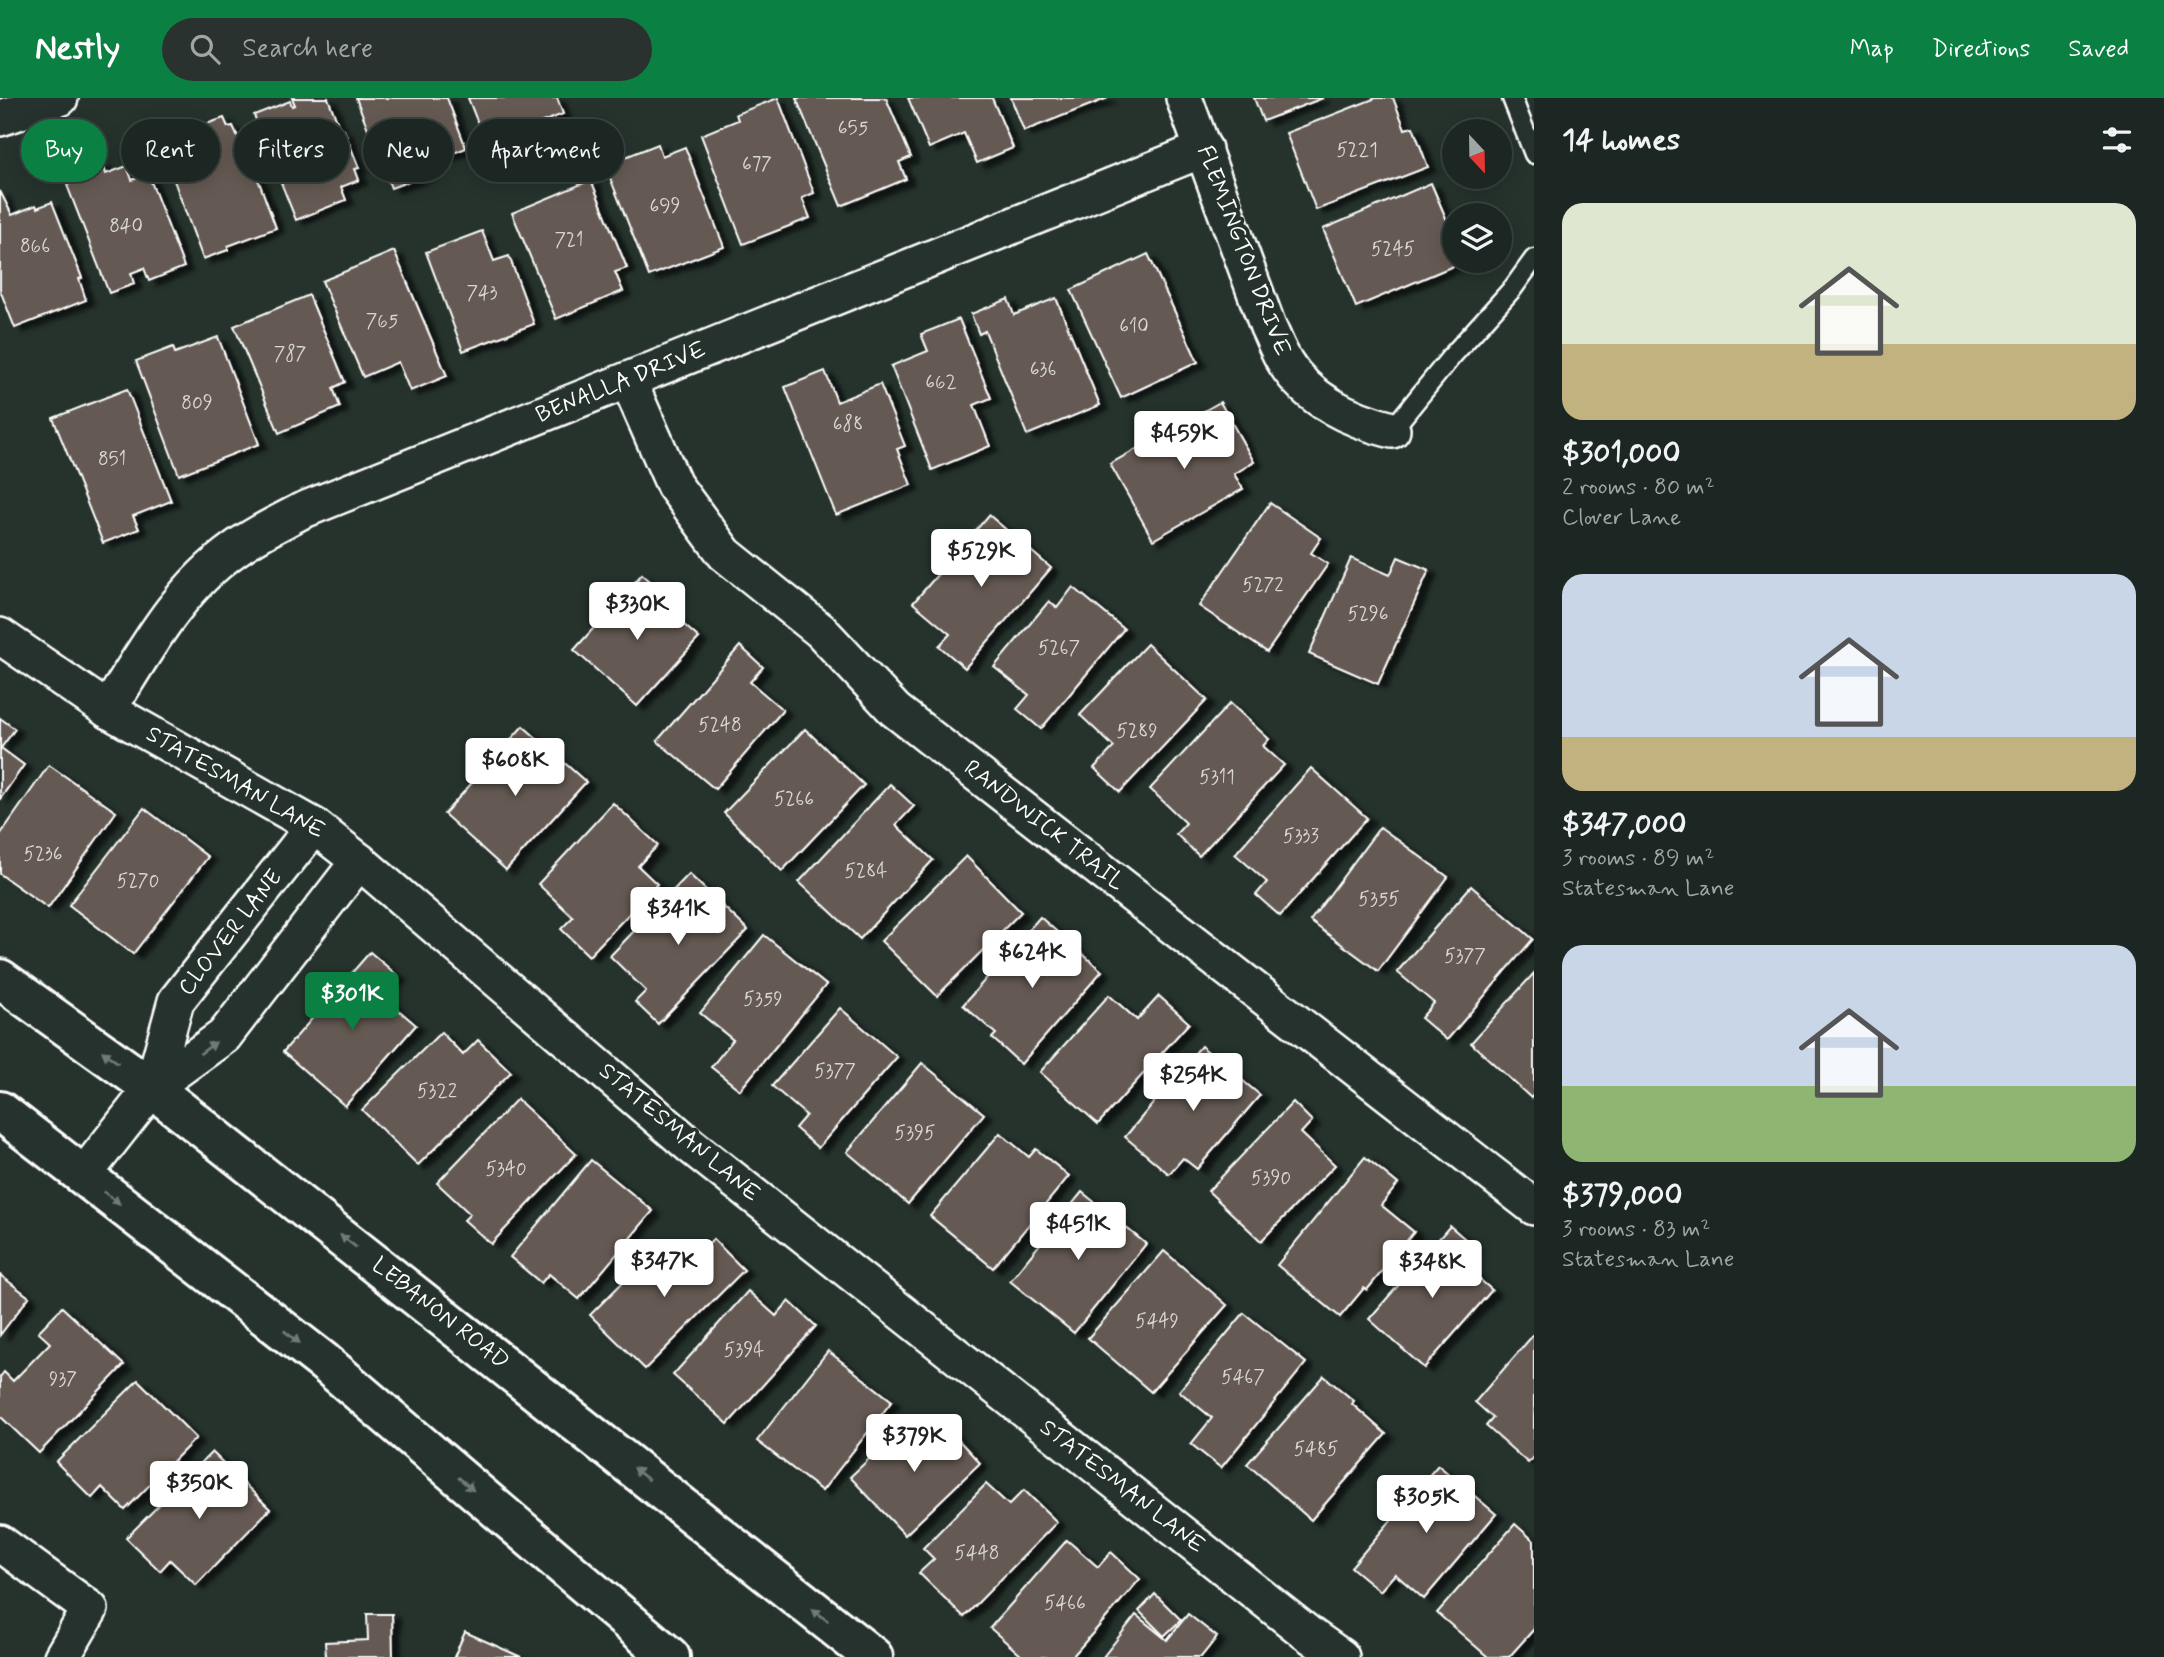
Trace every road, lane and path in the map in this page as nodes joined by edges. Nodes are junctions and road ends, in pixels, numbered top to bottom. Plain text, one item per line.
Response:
1 (60, 98) edge
2 (1184, 98) edge
3 (1511, 98) edge
4 (0, 118) edge
5 (1204, 149) junction
6 (1534, 154) edge
7 (1534, 259) edge
8 (628, 380) junction
9 (1392, 430) joint
10 (0, 636) edge
11 (108, 710) junction
12 (314, 826) junction
13 (359, 861) junction
14 (0, 979) edge
15 (152, 1088) junction
16 (0, 1111) edge
17 (83, 1176) junction
18 (1534, 1207) edge
19 (0, 1543) edge
20 (62, 1657) edge
21 (670, 1657) edge
22 (873, 1657) edge
23 (1341, 1657) edge

1 - 4 street
2 - 5 street, FLEMINGTON DRIVE
3 - 6 lane
5 - 8 street, BENALLA DRIVE
5 - 9 street, FLEMINGTON DRIVE
7 - 9 lane
8 - 11 street, BENALLA DRIVE
8 - 18 street, RANDWICK TRAIL
10 - 11 street, STATESMAN LANE
11 - 12 street, STATESMAN LANE
12 - 13 street, STATESMAN LANE
12 - 15 street, CLOVER LANE
15 -> 13 street, CLOVER LANE
13 - 23 street, STATESMAN LANE
15 -> 14 main road, LEBANON ROAD
15 - 17 street, CLOVER LANE
22 -> 15 main road, LEBANON ROAD
16 - 17 main road
17 -> 21 main road
19 - 20 street

